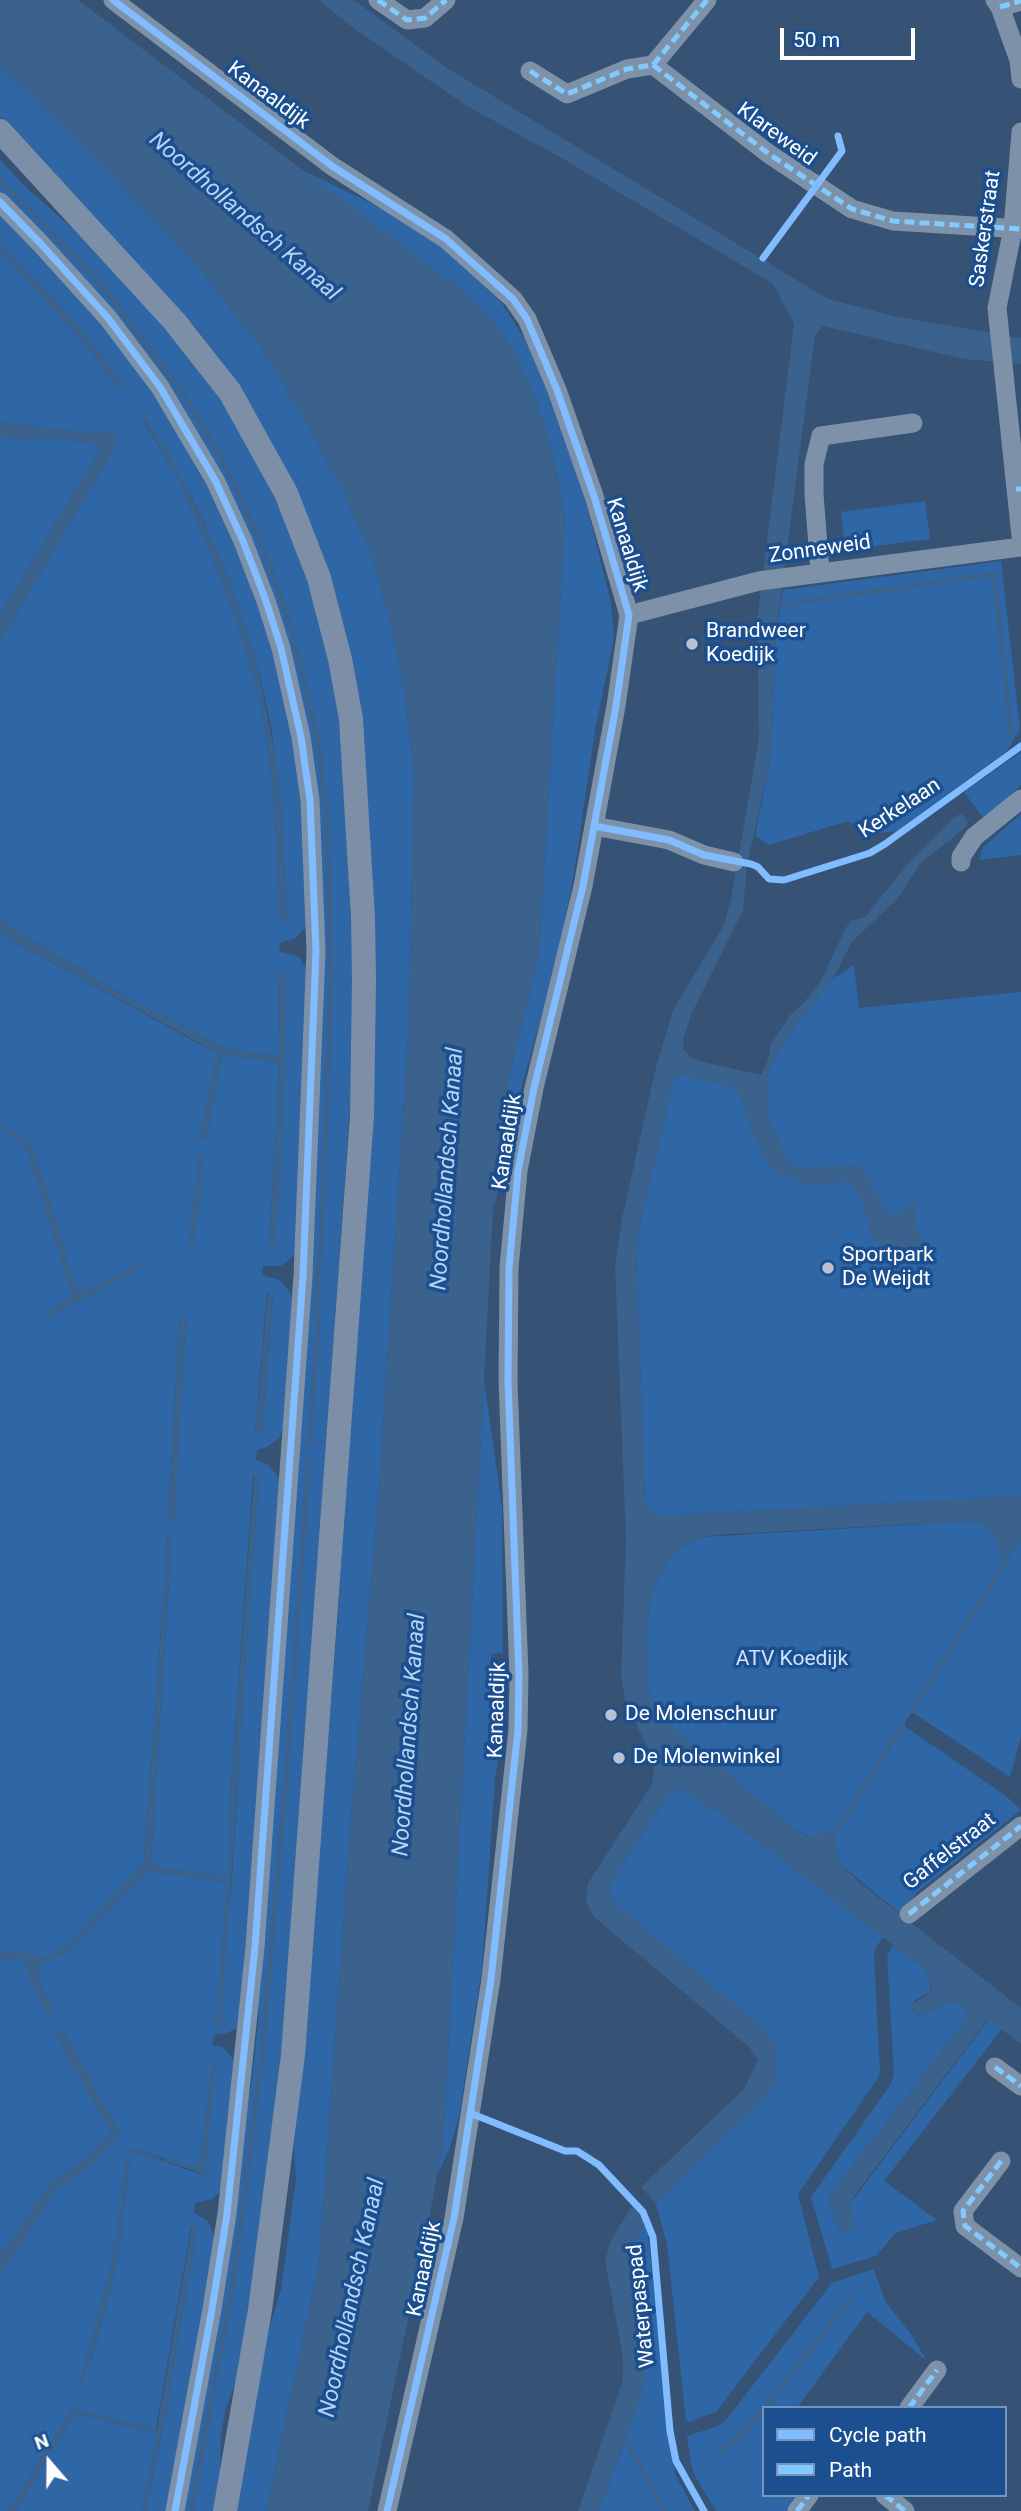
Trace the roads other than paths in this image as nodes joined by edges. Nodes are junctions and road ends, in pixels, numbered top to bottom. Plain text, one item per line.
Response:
1 (113, 0) edge
2 (378, 0) edge
3 (446, 0) edge
4 (707, 0) edge
5 (1021, 1) edge
6 (997, 4) edge
7 (653, 65) junction
8 (530, 71) dead end
9 (1021, 79) edge
10 (0, 131) edge
11 (1021, 132) edge
12 (0, 202) edge
13 (1017, 228) edge
14 (913, 423) dead end
15 (1019, 489) edge
16 (1021, 536) edge
17 (1021, 547) edge
18 (820, 572) junction
19 (629, 615) junction
20 (1021, 799) edge
21 (594, 826) junction
22 (734, 862) dead end
23 (961, 862) dead end
24 (1021, 1826) edge
25 (908, 1914) dead end
26 (995, 2067) dead end
27 (1021, 2086) edge
28 (1001, 2161) dead end
29 (1021, 2268) edge
30 (937, 2370) dead end
31 (910, 2406) edge
32 (888, 2497) edge
33 (175, 2511) edge
34 (225, 2511) edge
35 (387, 2511) edge
36 (905, 2511) edge

1 - 19 street, Kanaaldijk
2 - 3 street
4 - 7 street
5 - 6 street
6 - 9 street
7 - 8 street
7 - 13 street, Klareweid
10 - 34 main road
11 - 13 street, Saskerstraat
12 - 33 street
13 - 15 street, Saskerstraat
14 - 18 street
15 - 16 street
17 - 18 street, Zonneweid
18 - 19 street, Zonneweid
19 - 21 street, Kanaaldijk
20 - 23 street
21 - 22 street
21 - 35 street, Kanaaldijk
24 - 25 street, Gaffelstraat
26 - 27 street
28 - 29 street
30 - 31 street
32 - 36 street

